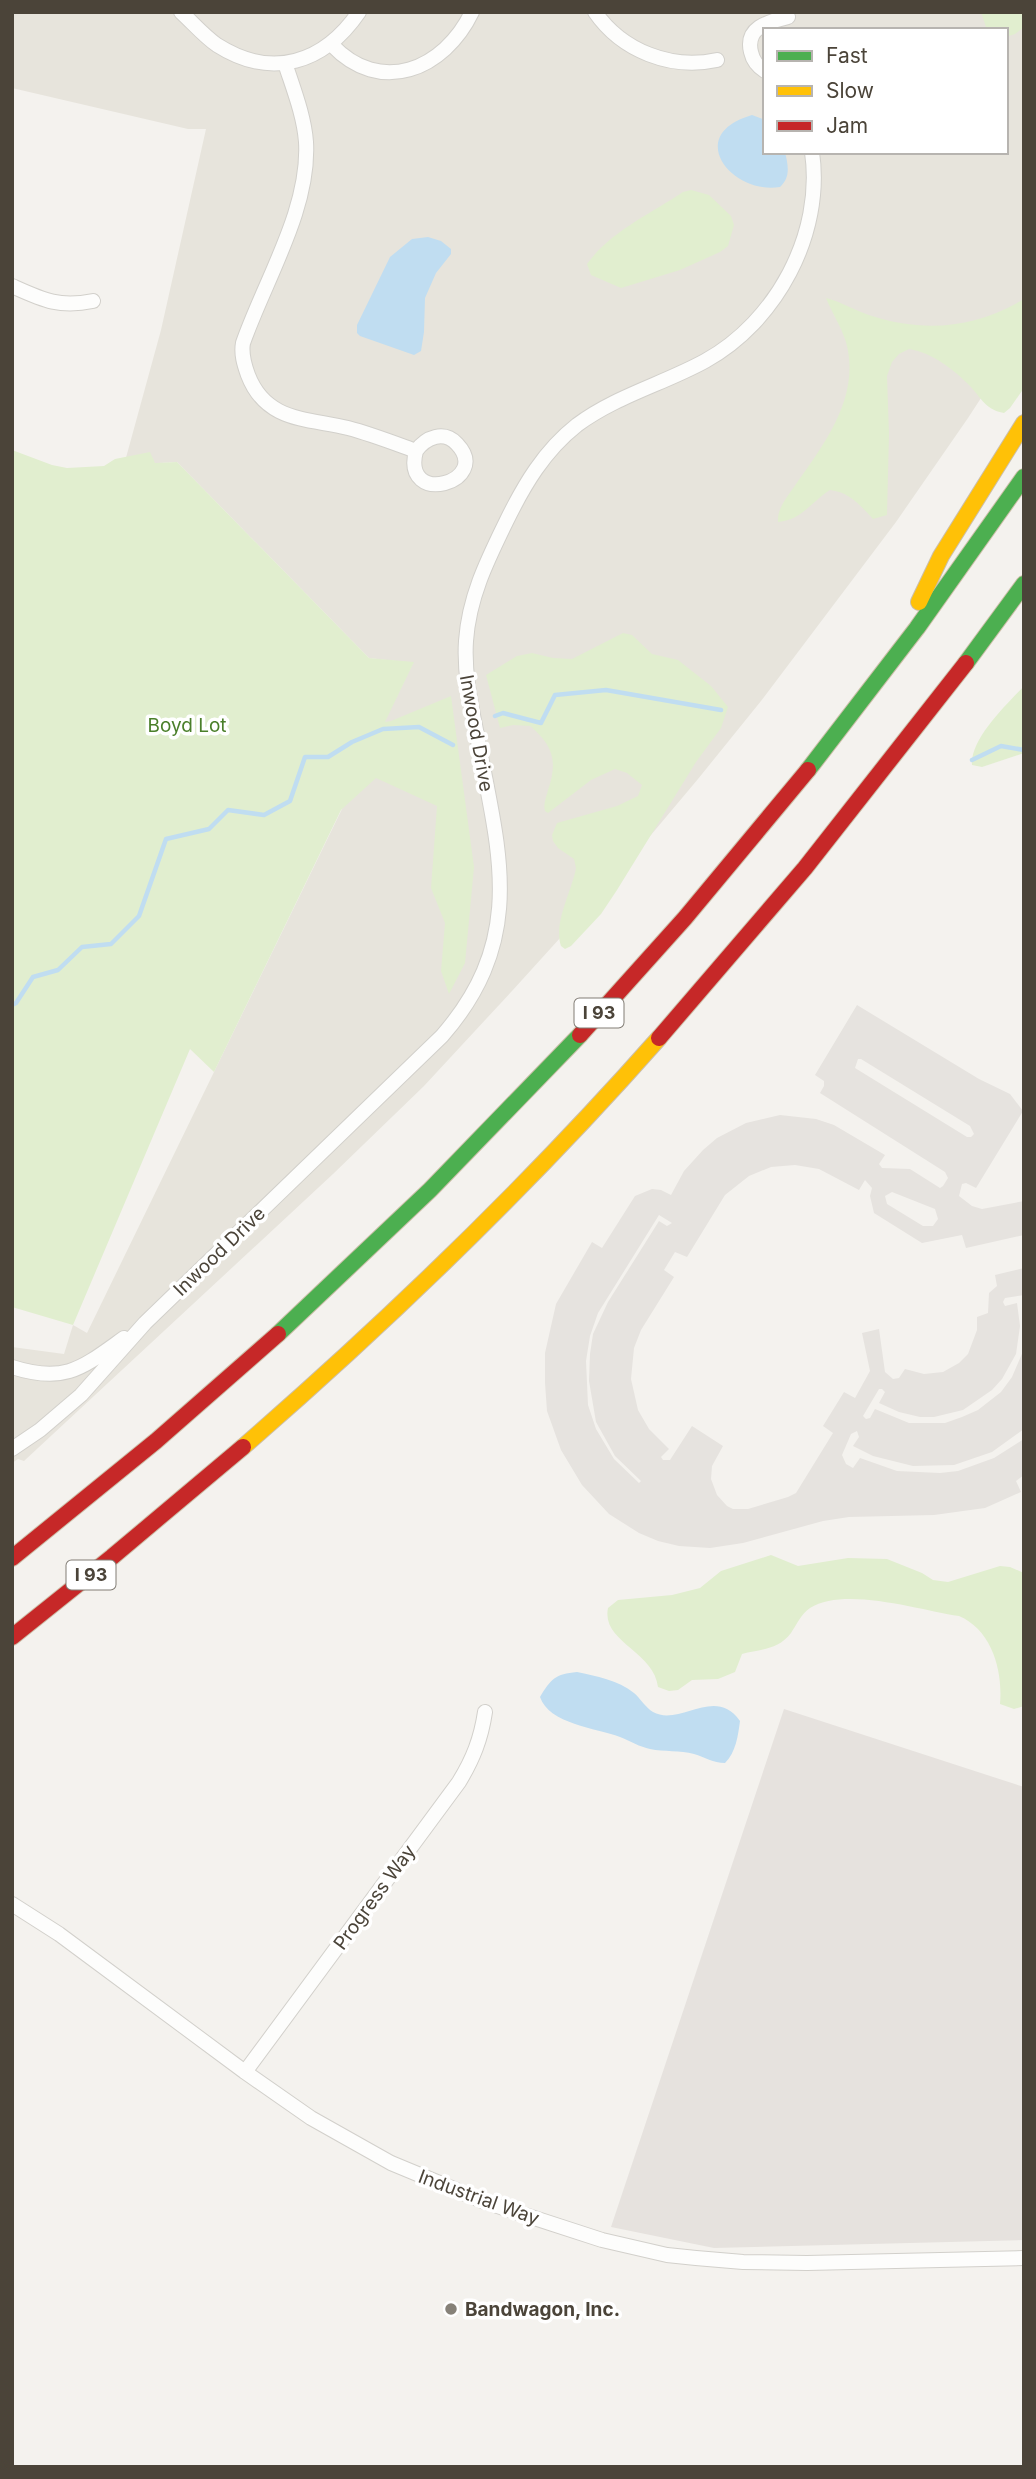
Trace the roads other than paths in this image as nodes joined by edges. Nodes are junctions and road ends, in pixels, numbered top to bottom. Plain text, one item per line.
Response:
1 (181, 12) edge
2 (359, 12) edge
3 (472, 12) edge
4 (595, 12) edge
5 (788, 20) edge
6 (332, 45) junction
7 (717, 60) dead end
8 (285, 63) junction
9 (763, 69) edge
10 (813, 154) edge
11 (12, 286) edge
12 (93, 301) dead end
13 (1024, 423) edge
14 (416, 452) dead end
15 (1024, 477) edge
16 (1024, 584) edge
17 (891, 660) junction
18 (145, 1323) junction
19 (12, 1367) edge
20 (12, 1449) edge
21 (12, 1559) edge
22 (12, 1637) edge
23 (485, 1712) dead end
24 (12, 1904) edge
25 (245, 2072) junction
26 (1024, 2258) edge

1 - 8 street
2 - 6 street
3 - 6 street
4 - 7 street
5 - 9 street
6 - 8 street
8 - 14 street
10 - 18 street, Inwood Drive
11 - 12 street
13 - 17 highway
15 - 17 highway, I 93
16 - 22 highway, I 93
17 - 21 highway, I 93
18 - 19 street, Inwood Drive
18 - 20 street, Inwood Drive
23 - 25 street, Progress Way
24 - 25 street, Industrial Way
25 - 26 street, Industrial Way

